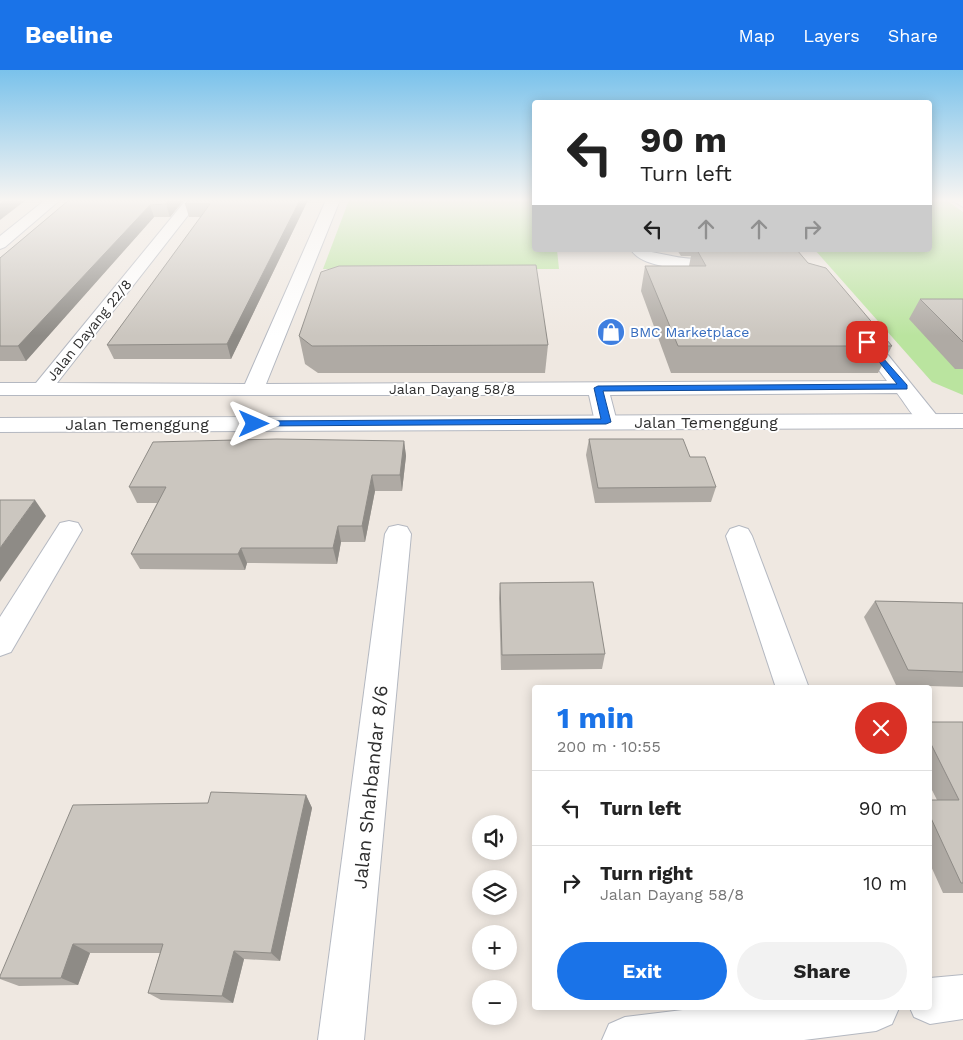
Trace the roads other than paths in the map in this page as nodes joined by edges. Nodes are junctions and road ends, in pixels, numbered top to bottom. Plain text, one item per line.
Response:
1 (157, 245) edge
2 (314, 245) edge
3 (642, 252) edge
4 (747, 263) edge
5 (849, 320) edge
6 (904, 387) junction
7 (598, 388) junction
8 (0, 389) edge
9 (41, 390) junction
10 (253, 390) junction
11 (963, 421) edge
12 (606, 422) junction
13 (931, 422) junction
14 (0, 425) edge
15 (69, 530) dead end
16 (398, 534) dead end
17 (739, 536) dead end
18 (0, 643) edge
19 (792, 685) edge
20 (963, 997) edge
21 (932, 1001) edge
22 (860, 1010) edge
23 (342, 1040) edge
24 (625, 1040) edge

1 - 9 street, Jalan Dayang 22/8
2 - 10 street
3 - 4 street
5 - 6 street
6 - 7 street, Jalan Dayang 58/8
6 - 13 street
7 - 10 street, Jalan Dayang 58/8
7 - 12 street
8 - 9 street, Jalan Dayang 58/8
9 - 10 street, Jalan Dayang 58/8
11 - 13 street, Jalan Temenggung
12 - 13 street, Jalan Temenggung
12 - 14 street, Jalan Temenggung
15 - 18 street
16 - 23 street, Jalan Shahbandar 8/6
17 - 19 street
20 - 21 street
22 - 24 street

